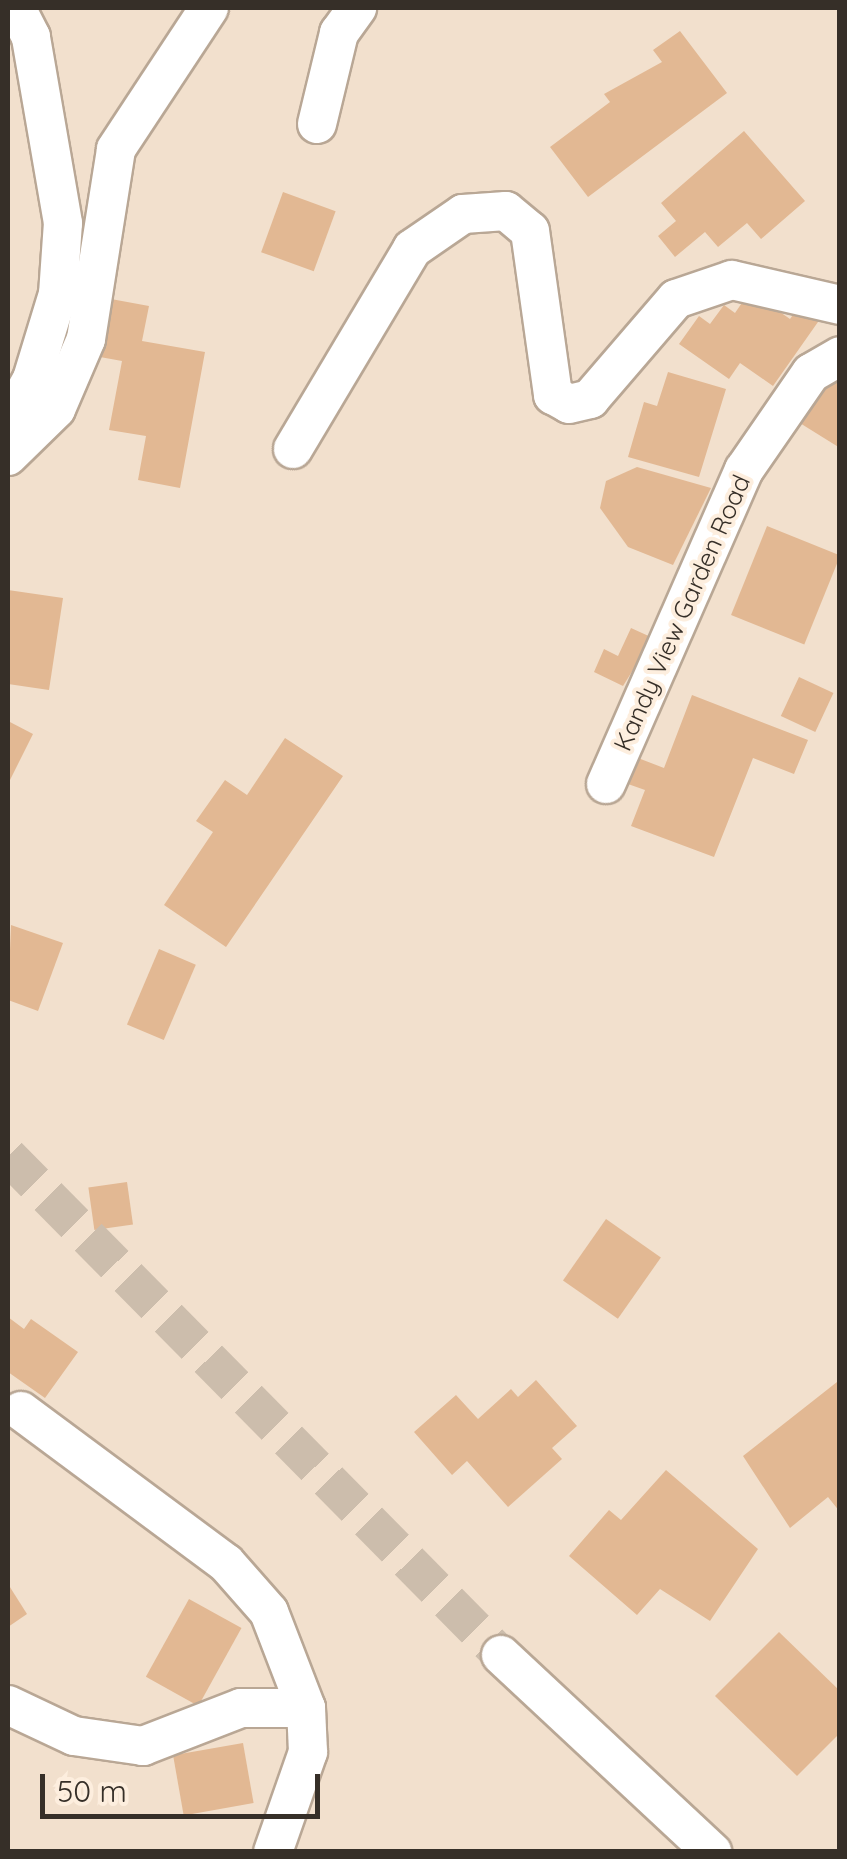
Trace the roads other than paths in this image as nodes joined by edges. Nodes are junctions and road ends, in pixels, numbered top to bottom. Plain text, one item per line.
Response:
1 (16, 8) edge
2 (210, 8) edge
3 (357, 8) edge
4 (317, 124) dead end
5 (840, 305) edge
6 (840, 356) edge
7 (8, 422) edge
8 (293, 448) dead end
9 (8, 456) edge
10 (606, 784) dead end
11 (21, 1411) dead end
12 (501, 1655) tunnel mouth
13 (8, 1705) edge
14 (306, 1708) junction
15 (272, 1852) edge
16 (712, 1852) edge

1 - 7 street
2 - 9 street
3 - 4 street
5 - 8 street
6 - 10 street, Kandy View Garden Road
11 - 14 street
12 - 16 street
13 - 14 street
14 - 15 street

